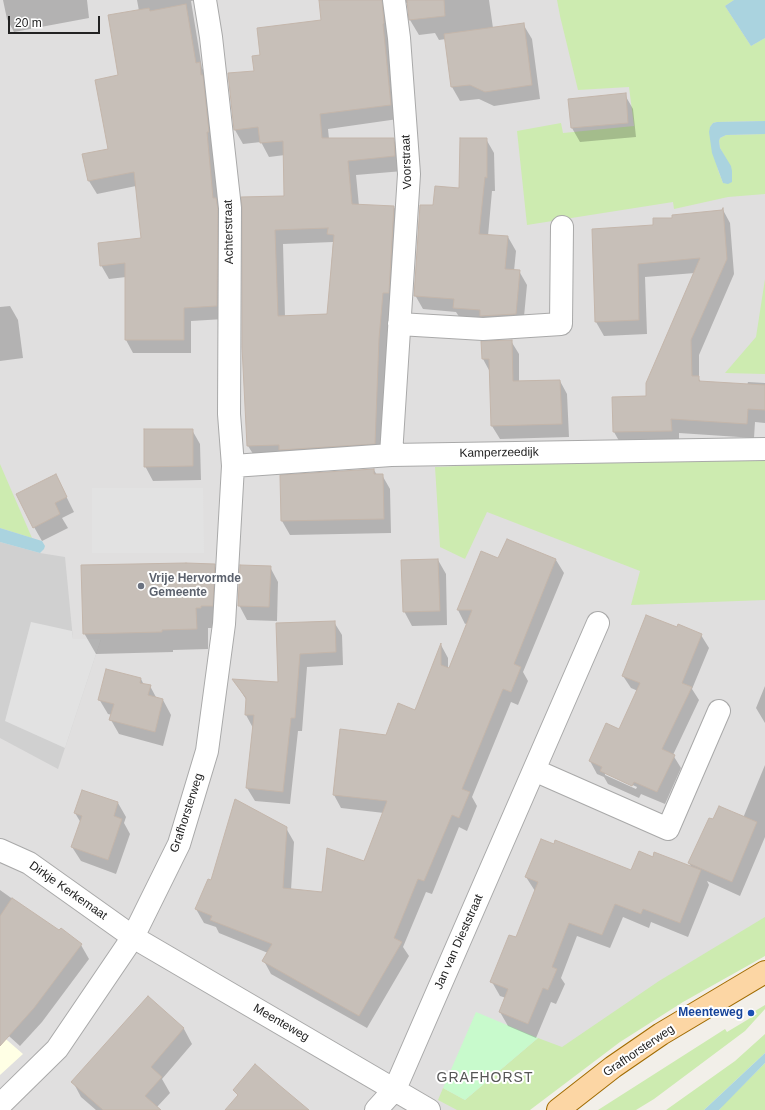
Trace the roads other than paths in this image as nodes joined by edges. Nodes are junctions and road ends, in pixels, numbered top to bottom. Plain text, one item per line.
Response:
1 (205, 0) edge
2 (394, 0) edge
3 (562, 228) dead end
4 (399, 324) junction
5 (765, 449) edge
6 (391, 455) junction
7 (232, 466) junction
8 (598, 623) dead end
9 (719, 711) dead end
10 (534, 770) junction
11 (0, 850) edge
12 (133, 937) junction
13 (765, 972) edge
14 (395, 1089) junction
15 (0, 1105) edge
16 (376, 1110) edge
17 (429, 1110) edge
18 (558, 1110) edge

1 - 7 street, Achterstraat
2 - 4 street, Voorstraat
3 - 4 street
4 - 6 street, Voorstraat
5 - 6 street, Kamperzeedijk
6 - 7 street, Kamperzeedijk
7 - 12 street, Grafhorsterweg
8 - 10 street, Jan van Dieststraat
9 - 10 street
10 - 14 street, Jan van Dieststraat
11 - 12 street, Dirkje Kerkemaat
12 - 14 street, Meenteweg
12 - 15 street, Grafhorsterweg
13 - 18 main road, Grafhorsterweg
14 - 16 street, Jan van Dieststraat
14 - 17 street, Meenteweg

